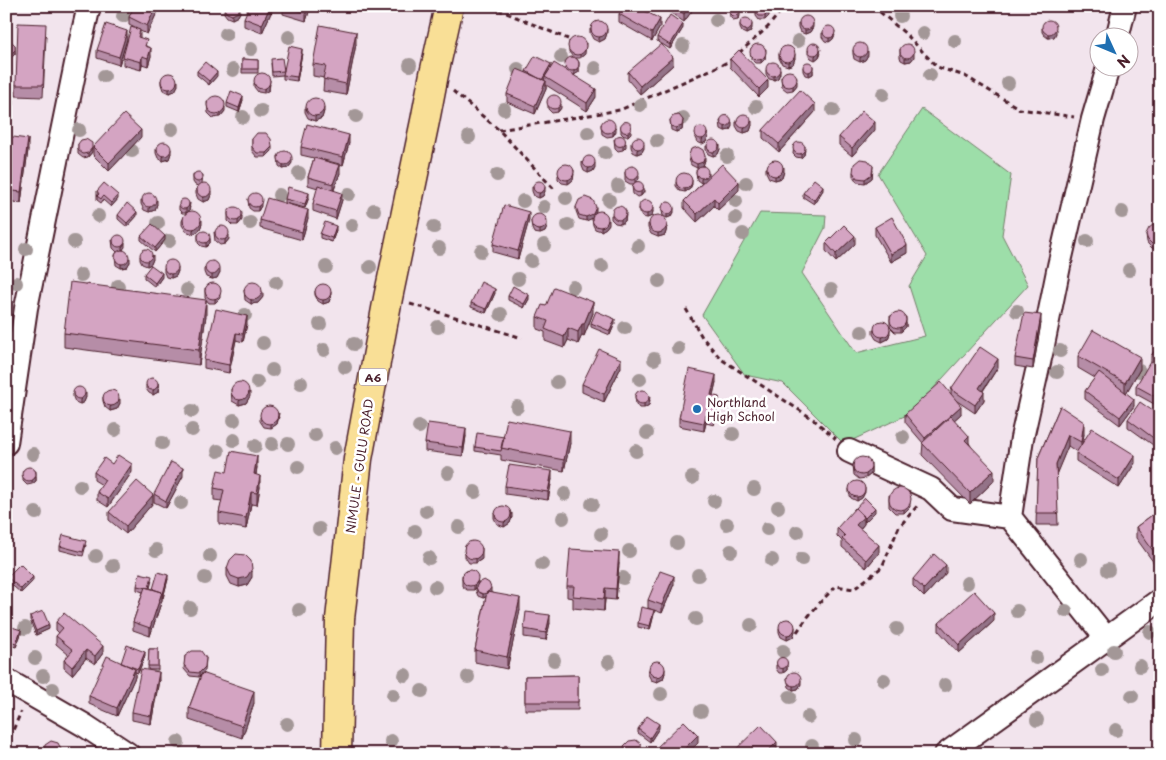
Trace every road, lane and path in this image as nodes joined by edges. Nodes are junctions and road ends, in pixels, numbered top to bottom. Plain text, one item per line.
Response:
1 (89, 6) edge
2 (449, 6) edge
3 (490, 6) edge
4 (785, 6) edge
5 (873, 6) edge
6 (1125, 6) edge
7 (1120, 28) edge
8 (568, 39) edge
9 (434, 74) junction
10 (1105, 78) edge
11 (1093, 119) junction
12 (499, 130) junction
13 (554, 188) dead end
14 (388, 298) junction
15 (686, 309) dead end
16 (522, 338) dead end
17 (6, 443) edge
18 (850, 450) joint
19 (931, 489) junction
20 (1010, 517) junction
21 (1160, 600) edge
22 (797, 632) edge
23 (1106, 638) junction
24 (6, 680) edge
25 (29, 693) junction
26 (6, 746) edge
27 (128, 754) edge
28 (337, 754) edge
29 (946, 754) edge

1 - 17 street
2 - 9 main road, NIMULE - GULU ROAD / A6
3 - 8 path
4 - 12 path
5 - 11 path
6 - 7 street
9 - 12 path
9 - 14 main road, NIMULE - GULU ROAD / A6
10 - 11 street
11 - 20 street
12 - 13 path
14 - 16 path
14 - 28 main road, NIMULE - GULU ROAD / A6
15 - 18 path
18 - 19 street
19 - 20 street
19 - 22 path
20 - 23 street
21 - 23 street
23 - 29 street
24 - 25 street
25 - 26 path
25 - 27 street

